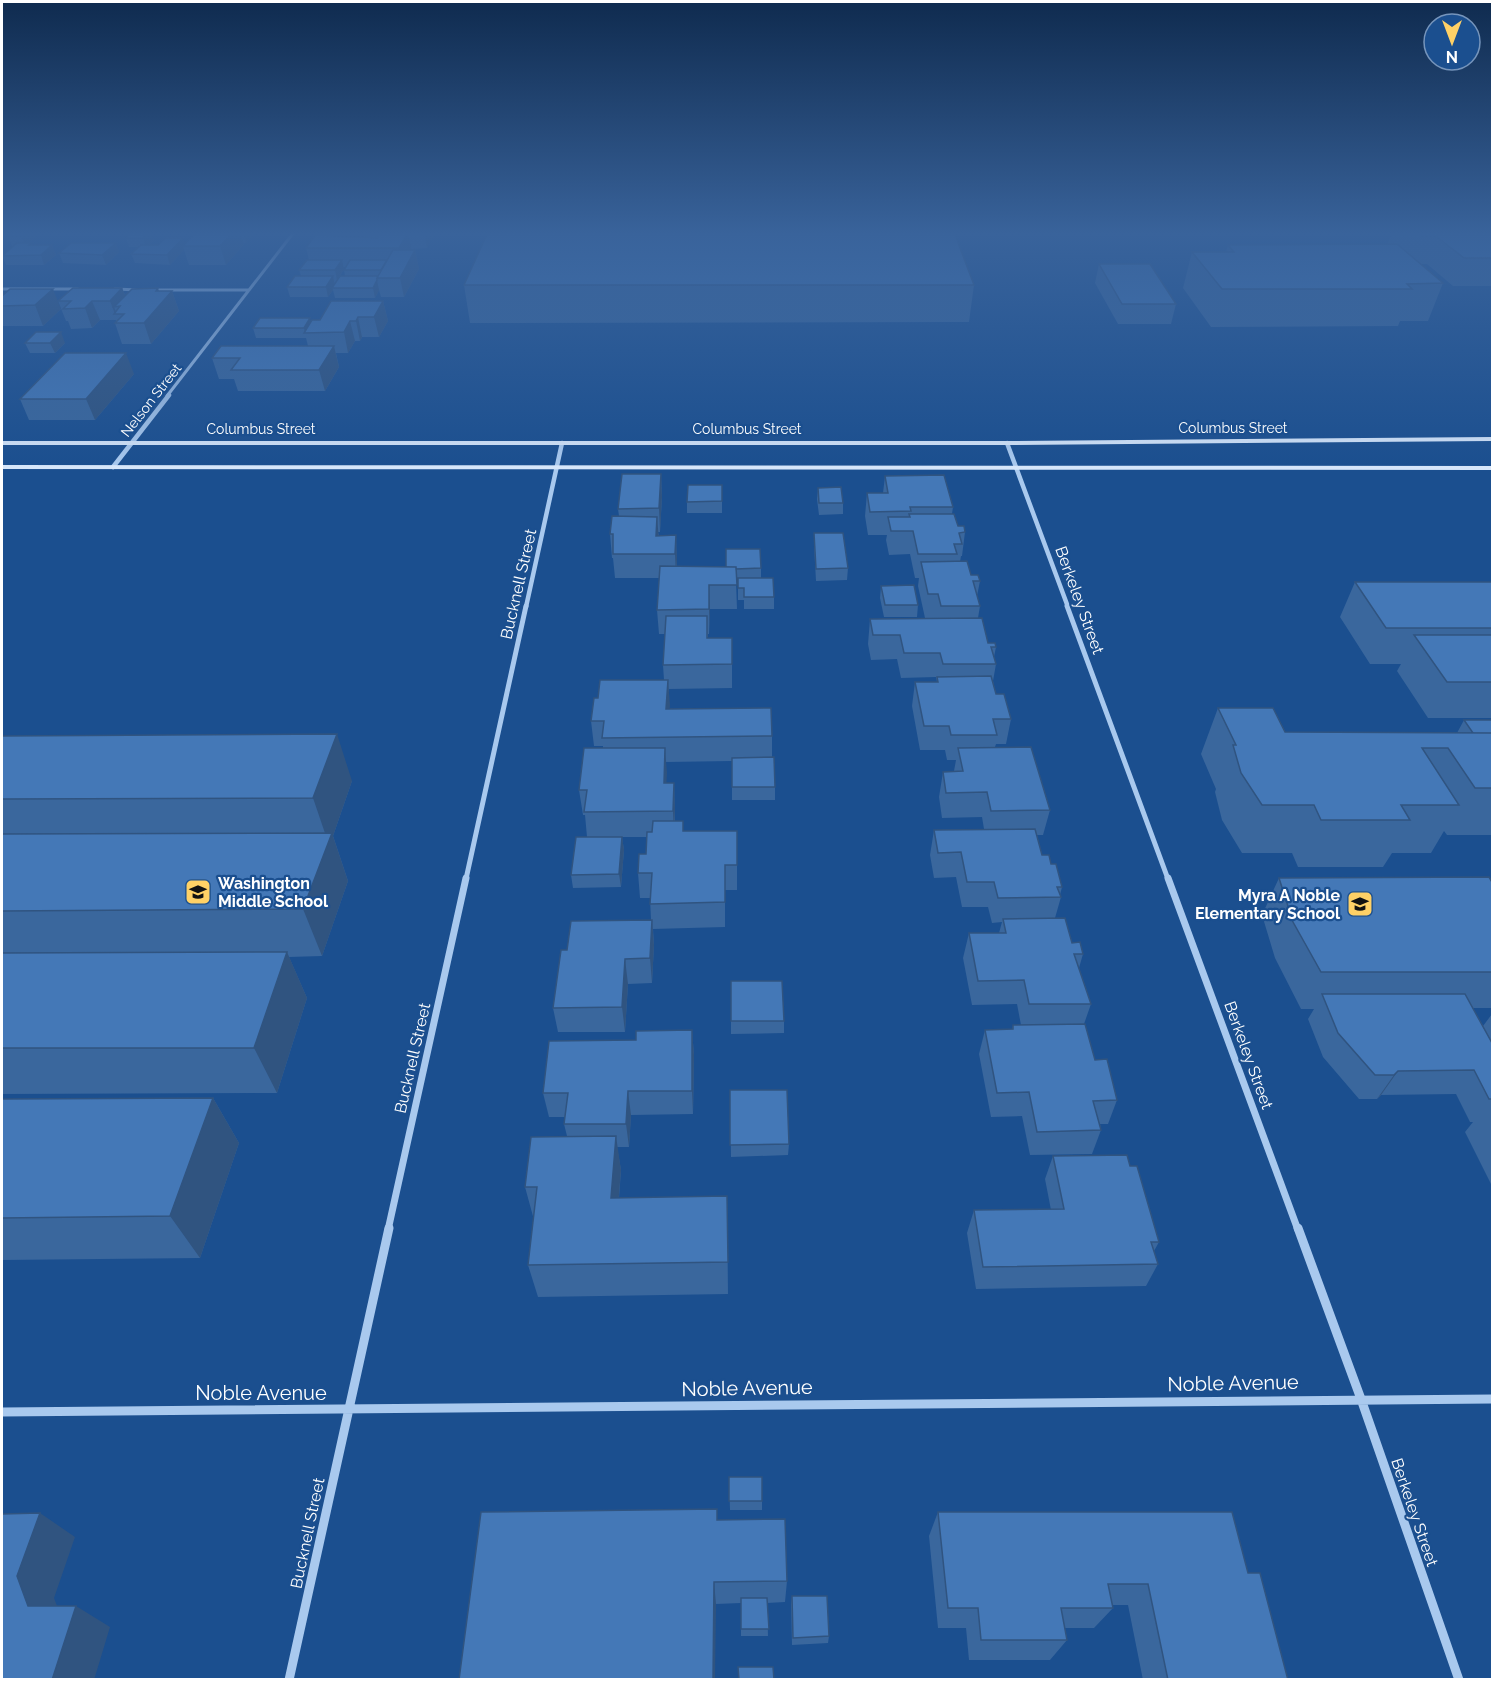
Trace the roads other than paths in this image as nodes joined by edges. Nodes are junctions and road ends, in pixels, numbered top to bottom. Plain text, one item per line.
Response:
1 (233, 310) edge
2 (1492, 439) edge
3 (2, 443) edge
4 (562, 443) junction
5 (1007, 443) junction
6 (131, 444) junction
7 (1016, 466) junction
8 (2, 467) edge
9 (113, 467) junction
10 (558, 467) junction
11 (1492, 468) edge
12 (1361, 1399) junction
13 (1492, 1399) edge
14 (347, 1411) junction
15 (2, 1412) edge
16 (289, 1680) edge
17 (1459, 1680) edge

1 - 6 street, Nelson Street
2 - 5 main road, Columbus Street
3 - 6 main road, Columbus Street
4 - 5 main road, Columbus Street
4 - 6 main road, Columbus Street
4 - 10 street, Bucknell Street
5 - 7 street, Berkeley Street
6 - 9 street, Nelson Street
7 - 10 main road
7 - 11 main road
7 - 12 street, Berkeley Street
8 - 9 main road
9 - 10 main road
10 - 14 street, Bucknell Street
12 - 13 street, Noble Avenue
12 - 14 street, Noble Avenue
12 - 17 street, Berkeley Street
14 - 15 street, Noble Avenue
14 - 16 street, Bucknell Street

